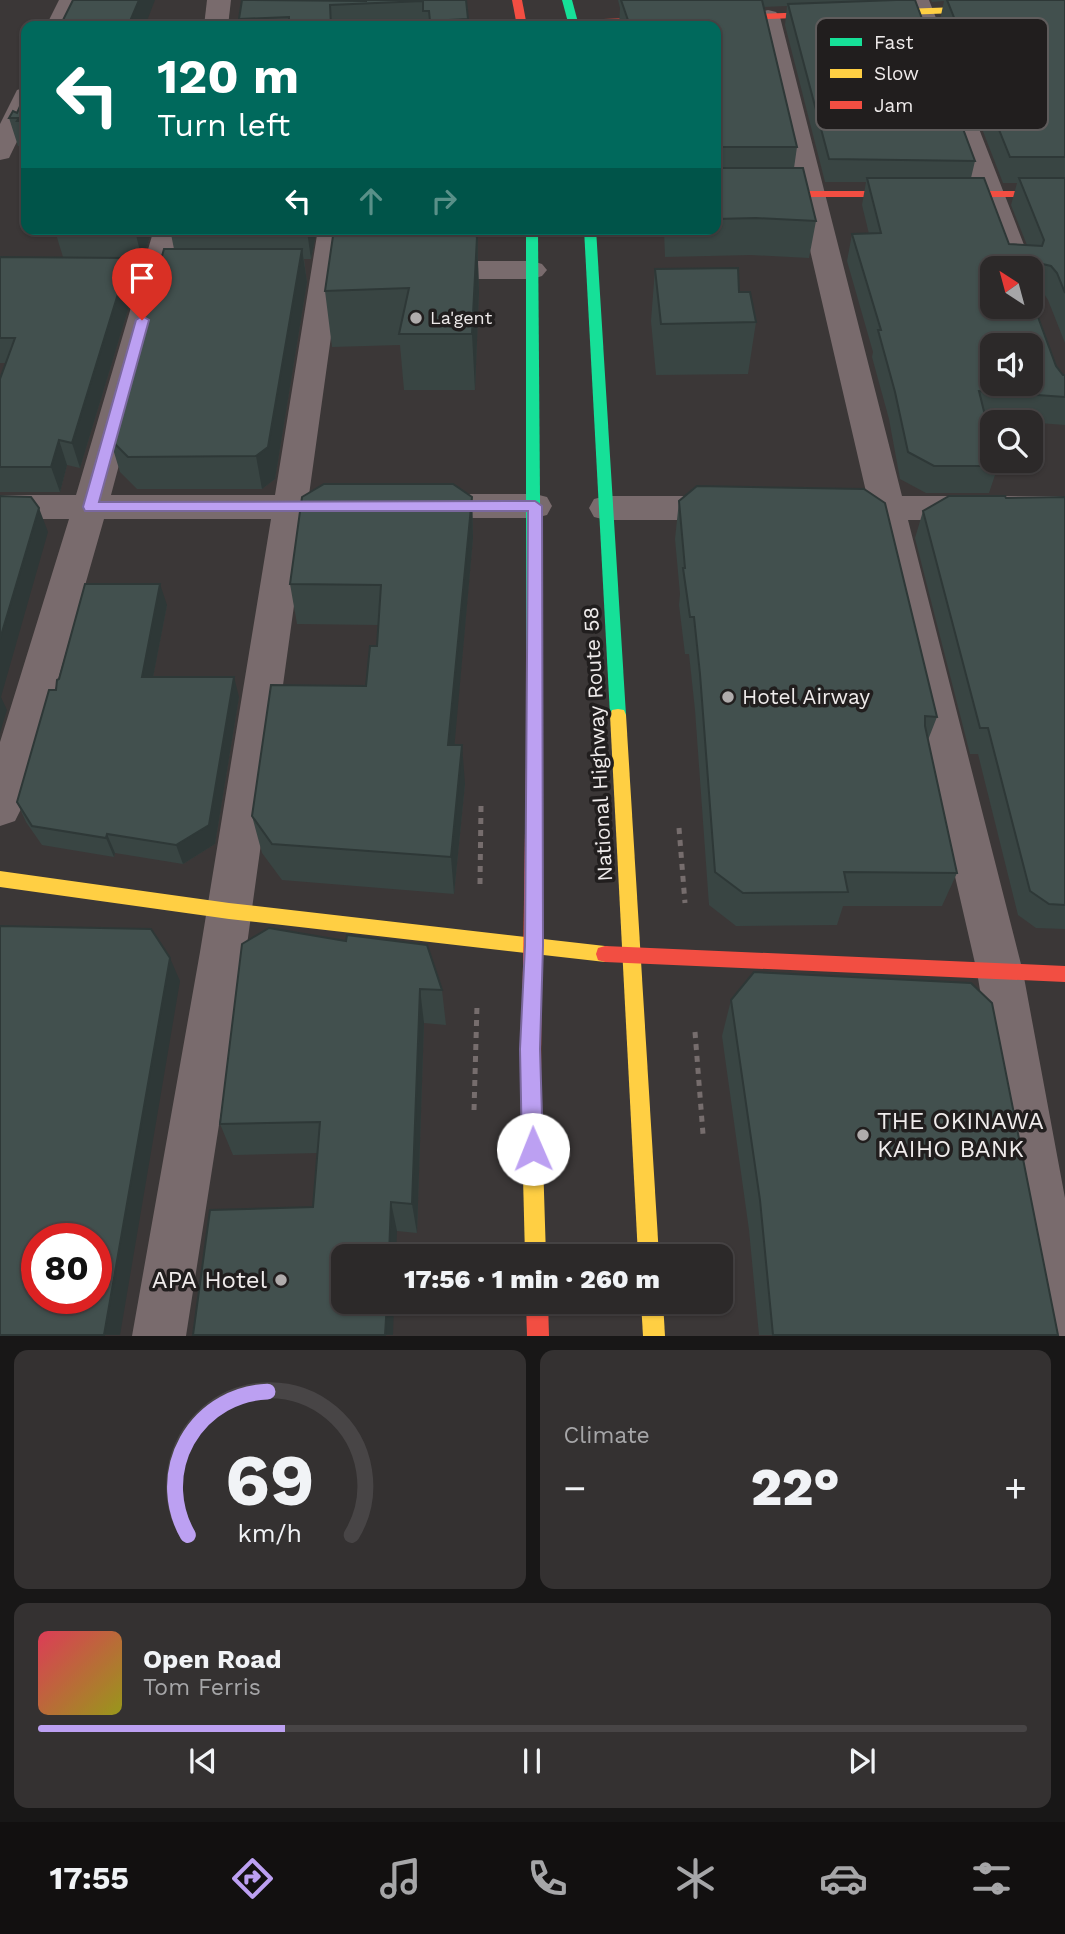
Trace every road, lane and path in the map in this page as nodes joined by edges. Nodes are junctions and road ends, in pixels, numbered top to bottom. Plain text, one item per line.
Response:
1 (71, 0) edge
2 (219, 0) edge
3 (517, 0) edge
4 (567, 0) edge
5 (919, 6) edge
6 (1065, 6) edge
7 (768, 17) junction
8 (60, 21) edge
9 (217, 21) edge
10 (521, 21) edge
11 (572, 21) edge
12 (657, 21) edge
13 (19, 98) edge
14 (966, 130) edge
15 (0, 152) edge
16 (721, 194) edge
17 (810, 194) junction
18 (1065, 194) edge
19 (991, 195) junction
20 (166, 235) edge
21 (331, 235) edge
22 (532, 235) edge
23 (590, 235) edge
24 (1014, 256) edge
25 (393, 270) edge
26 (532, 270) junction
27 (385, 506) edge
28 (535, 506) junction
29 (0, 507) edge
30 (90, 507) junction
31 (290, 507) junction
32 (344, 507) edge
33 (606, 508) junction
34 (766, 508) edge
35 (834, 508) edge
36 (887, 508) junction
37 (1065, 508) edge
38 (481, 806) dead end
39 (0, 809) edge
40 (679, 828) dead end
41 (0, 879) edge
42 (480, 884) dead end
43 (685, 903) dead end
44 (229, 911) junction
45 (534, 946) junction
46 (630, 957) junction
47 (1000, 972) junction
48 (1065, 974) edge
49 (477, 1006) dead end
50 (695, 1032) dead end
51 (474, 1110) dead end
52 (703, 1134) dead end
53 (536, 1244) edge
54 (648, 1244) edge
55 (537, 1314) edge
56 (653, 1314) edge
57 (159, 1335) edge
58 (538, 1335) edge
59 (654, 1335) edge
60 (1064, 1335) edge

1 - 8 street
2 - 9 street
3 - 10 main road
4 - 11 main road
5 - 6 main road
5 - 7 main road
7 - 12 main road
7 - 17 street
13 - 15 street
14 - 19 street
16 - 17 main road
17 - 19 main road
17 - 36 street
18 - 19 main road
19 - 24 street
20 - 30 street
21 - 31 street
22 - 26 main road
23 - 33 main road, National Highway Route 58
25 - 26 street
26 - 28 main road
27 - 28 street
28 - 45 main road
29 - 30 street
30 - 31 street
30 - 39 street
31 - 32 street
31 - 44 street
33 - 34 street
33 - 46 main road, National Highway Route 58
35 - 36 street
36 - 37 street
36 - 47 street
38 - 42 path
40 - 43 path
41 - 44 main road
44 - 45 main road
44 - 57 street
45 - 46 main road
45 - 53 main road
46 - 47 main road
46 - 54 main road, National Highway Route 58
47 - 48 main road
47 - 60 street
49 - 51 path
50 - 52 path
55 - 58 main road
56 - 59 main road

